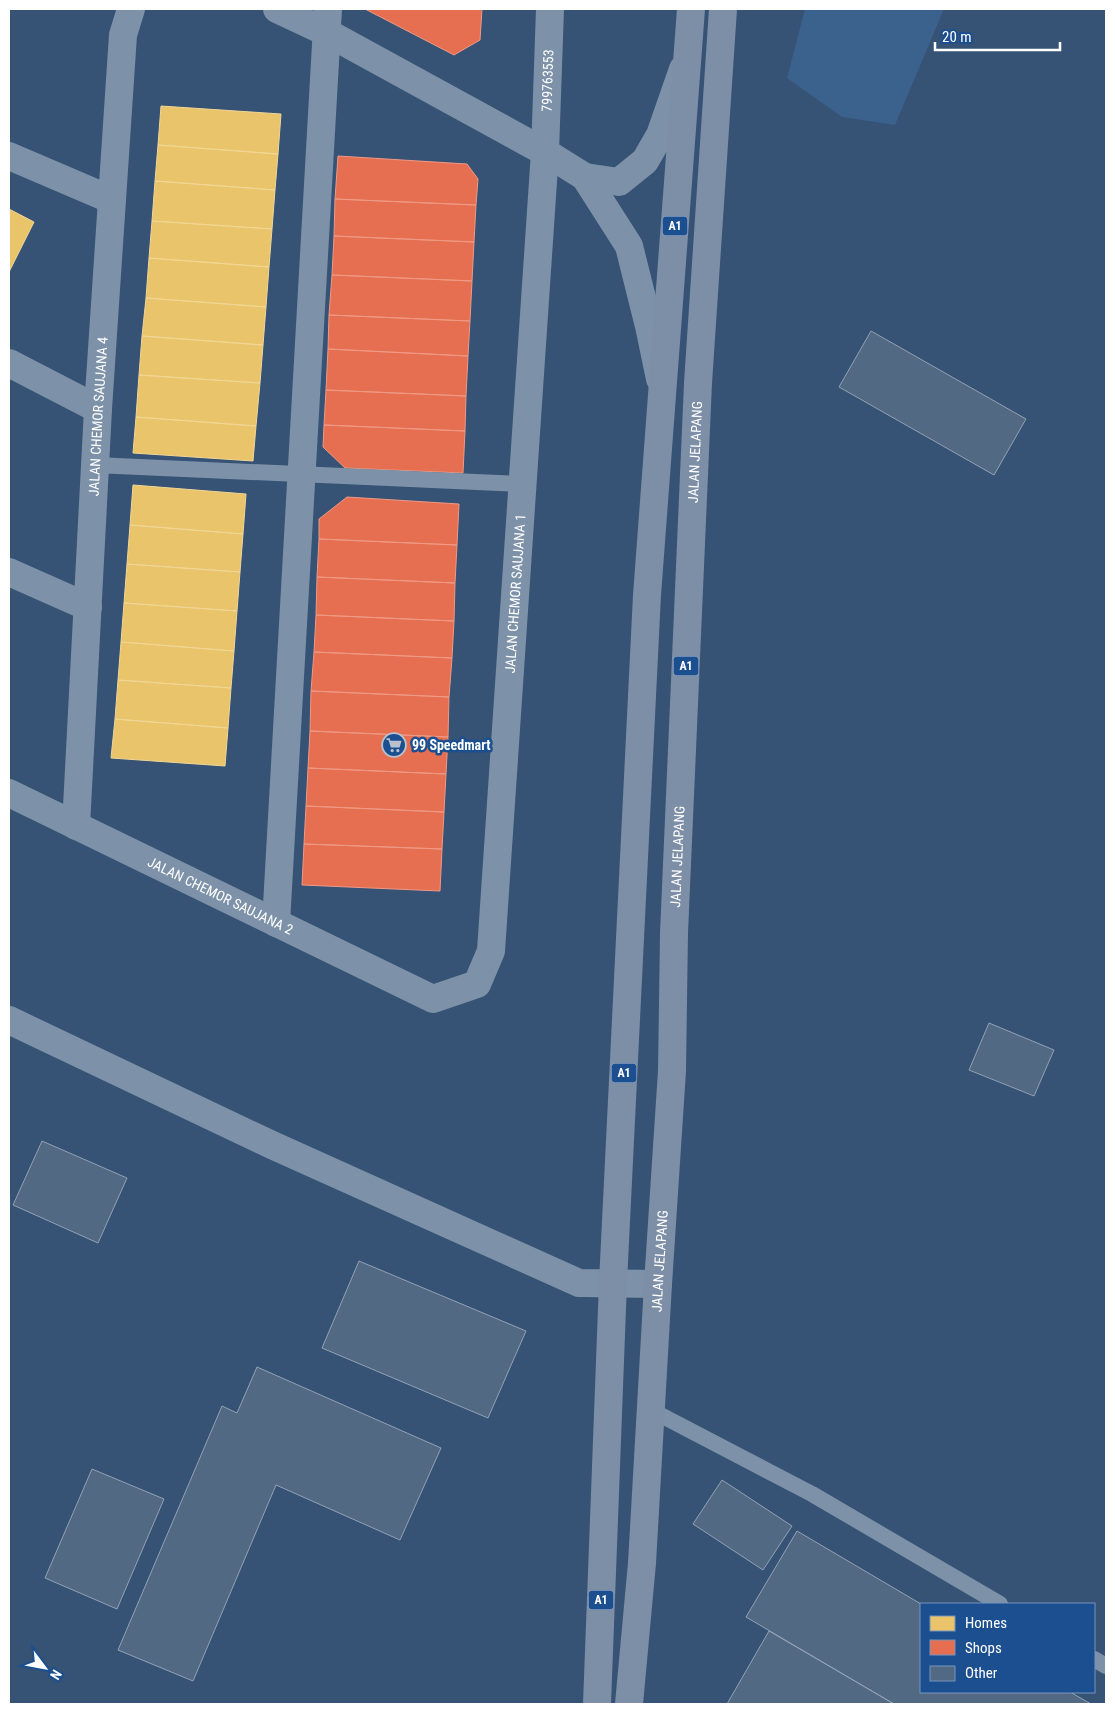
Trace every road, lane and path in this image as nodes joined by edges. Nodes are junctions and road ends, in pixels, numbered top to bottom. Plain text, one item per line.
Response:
1 (131, 9) edge
2 (277, 9) edge
3 (550, 9) edge
4 (691, 9) edge
5 (723, 9) edge
6 (327, 21) edge
7 (687, 56) junction
8 (545, 152) junction
9 (9, 156) edge
10 (585, 176) junction
11 (112, 200) junction
12 (9, 363) edge
13 (663, 395) junction
14 (98, 409) junction
15 (96, 465) junction
16 (301, 474) junction
17 (522, 484) junction
18 (9, 572) edge
19 (88, 607) junction
20 (9, 793) edge
21 (76, 826) junction
22 (276, 922) junction
23 (433, 998) joint
24 (9, 1020) edge
25 (613, 1282) junction
26 (658, 1284) junction
27 (651, 1410) junction
28 (998, 1603) edge
29 (1095, 1660) edge
30 (1106, 1666) edge
31 (597, 1704) edge
32 (629, 1704) edge

1 - 11 street, JALAN CHEMOR SAUJANA 4
2 - 6 street
3 - 8 street, 799763553
4 - 7 main road, A1
5 - 26 main road, JALAN JELAPANG / A1
6 - 8 street
6 - 16 street
7 - 10 street
7 - 13 main road, A1
8 - 10 street
8 - 17 street, JALAN CHEMOR SAUJANA 1
9 - 11 street
10 - 13 street
11 - 14 street, JALAN CHEMOR SAUJANA 4
12 - 14 street
13 - 25 main road, A1
14 - 15 street, JALAN CHEMOR SAUJANA 4
15 - 16 lane
15 - 19 street, JALAN CHEMOR SAUJANA 4
16 - 17 lane
16 - 22 street
17 - 23 street, JALAN CHEMOR SAUJANA 1
18 - 19 street
19 - 21 street, JALAN CHEMOR SAUJANA 4
20 - 21 street, JALAN CHEMOR SAUJANA 2
21 - 22 street, JALAN CHEMOR SAUJANA 2
22 - 23 street, JALAN CHEMOR SAUJANA 2
24 - 25 street
25 - 26 street
25 - 31 main road, A1
26 - 27 main road, JALAN JELAPANG / A1
27 - 28 lane
27 - 32 main road, JALAN JELAPANG / A1
29 - 30 lane

